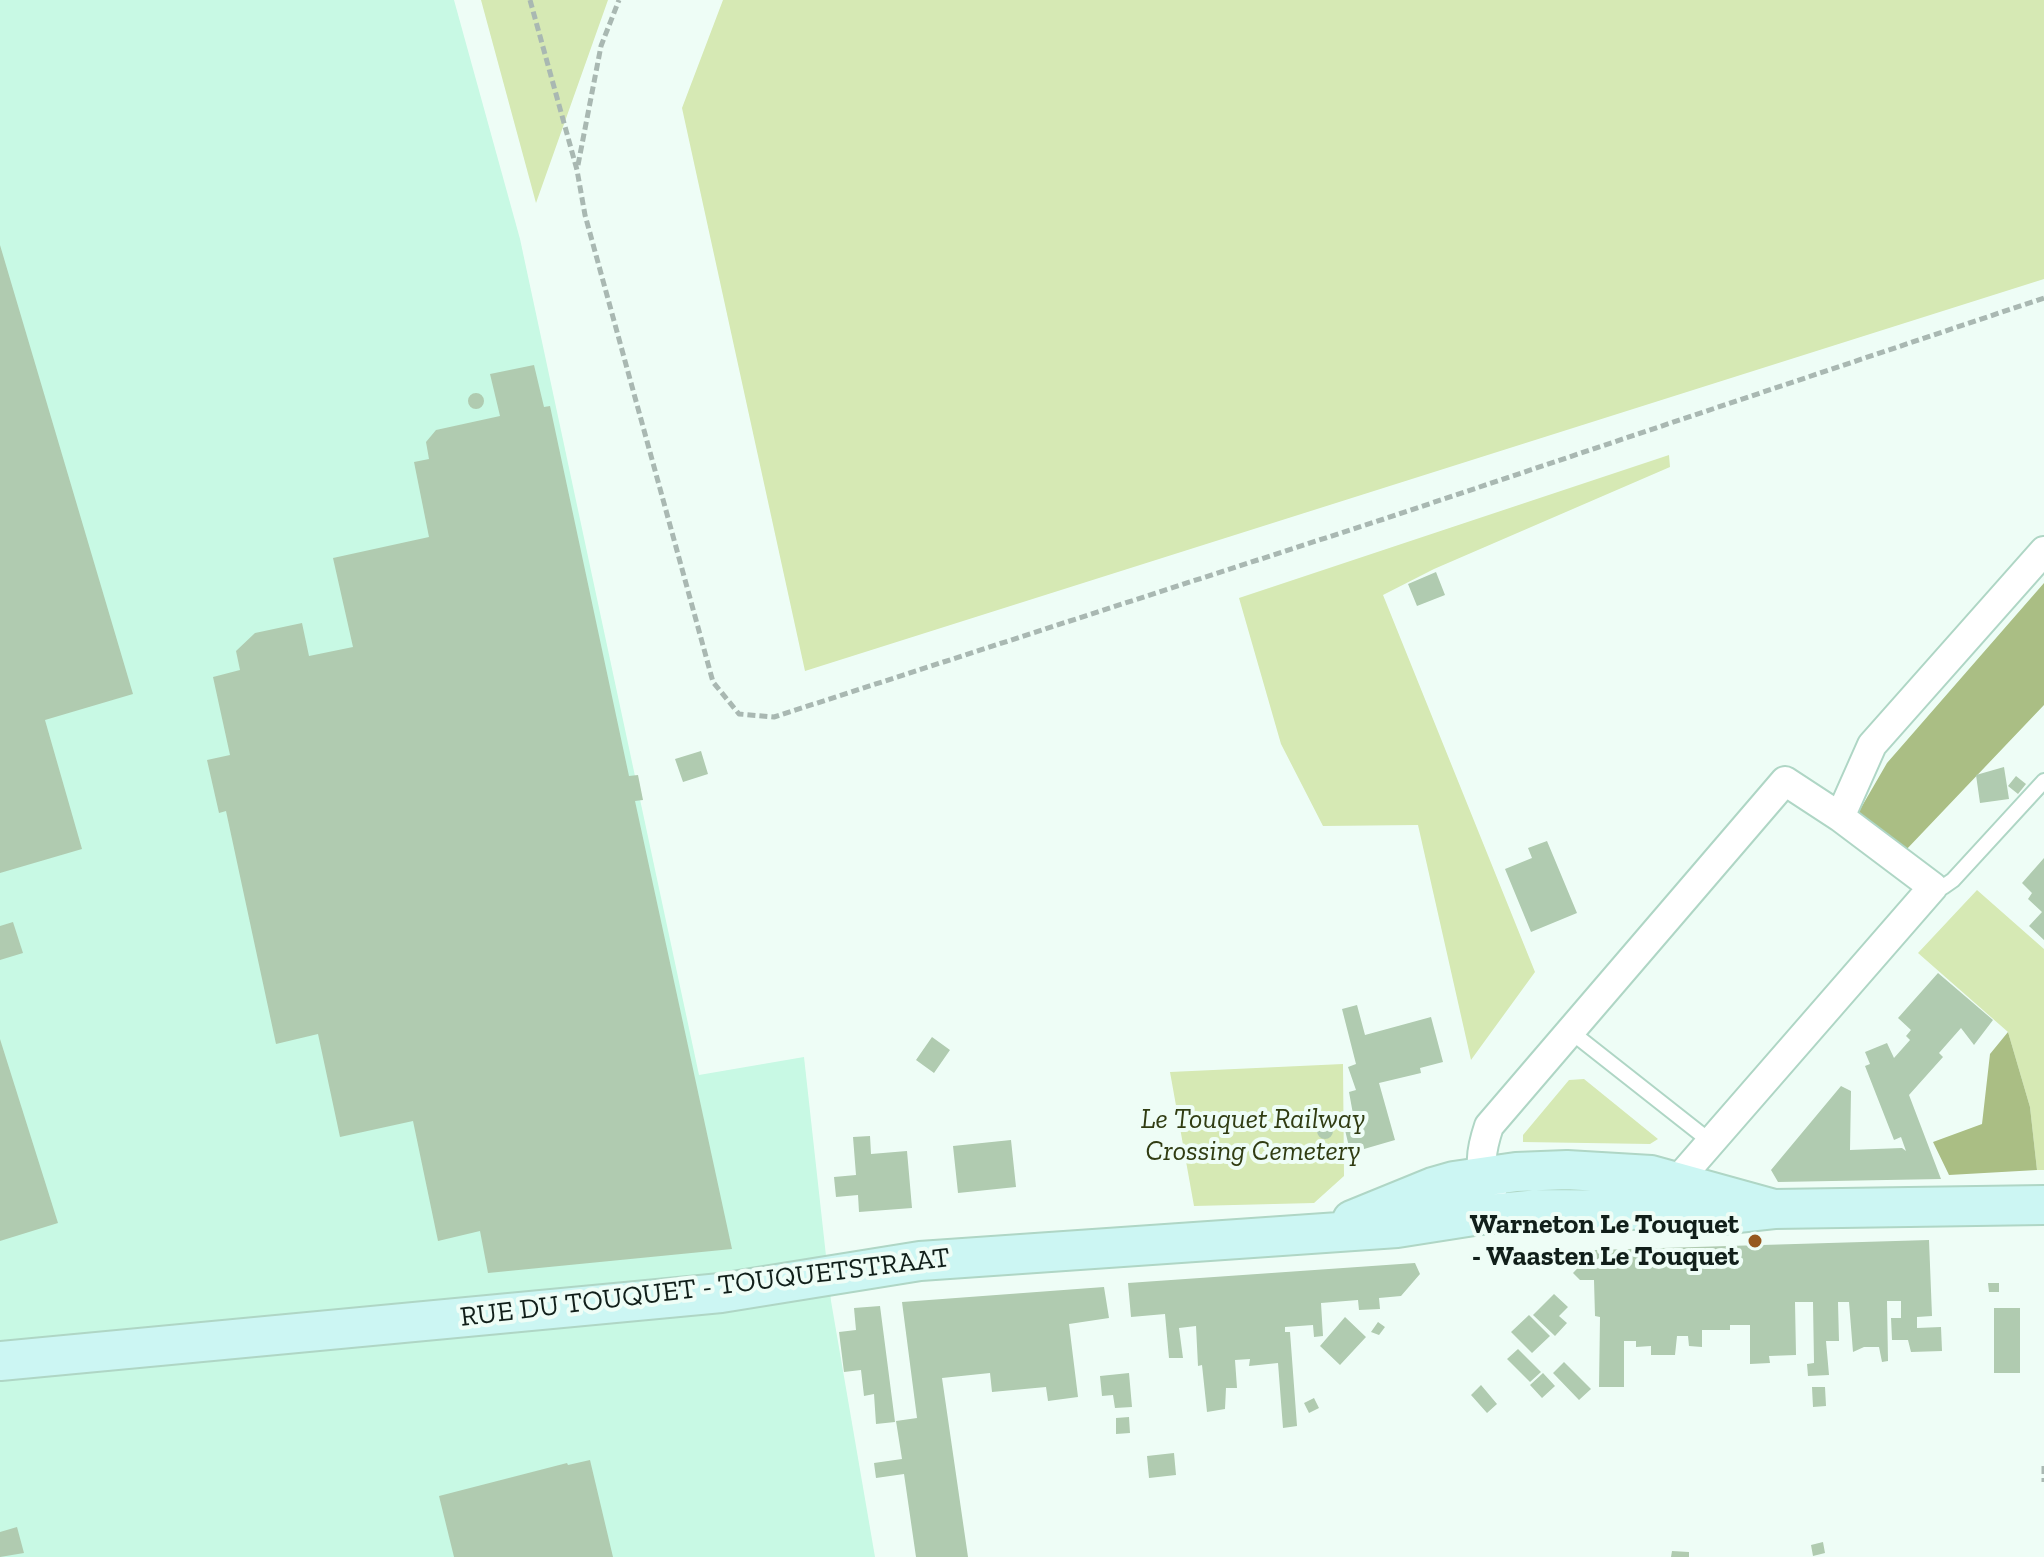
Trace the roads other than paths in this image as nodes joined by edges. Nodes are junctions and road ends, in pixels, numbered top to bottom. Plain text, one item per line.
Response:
1 (2044, 551) edge
2 (2044, 781) edge
3 (1840, 817) junction
4 (1933, 887) junction
5 (1570, 1031) junction
6 (1711, 1142) junction
7 (1483, 1177) junction
8 (1677, 1181) junction
9 (2044, 1205) edge
10 (1506, 1211) junction
11 (1759, 1211) junction
12 (1314, 1232) junction
13 (0, 1361) edge

1 - 3 street
2 - 4 lane
3 - 4 street
3 - 5 street
4 - 6 street
5 - 6 lane
5 - 7 street
6 - 8 street
7 - 8 main road, RUE DU TOUQUET - TOUQUETSTRAAT
7 - 10 street
7 - 12 main road, RUE DU TOUQUET - TOUQUETSTRAAT
8 - 11 main road, RUE DU TOUQUET - TOUQUETSTRAAT
9 - 11 main road, RUE DU TOUQUET - TOUQUETSTRAAT
10 - 11 main road, RUE DU TOUQUET - TOUQUETSTRAAT
10 - 12 main road, RUE DU TOUQUET - TOUQUETSTRAAT
12 - 13 main road, RUE DU TOUQUET - TOUQUETSTRAAT

